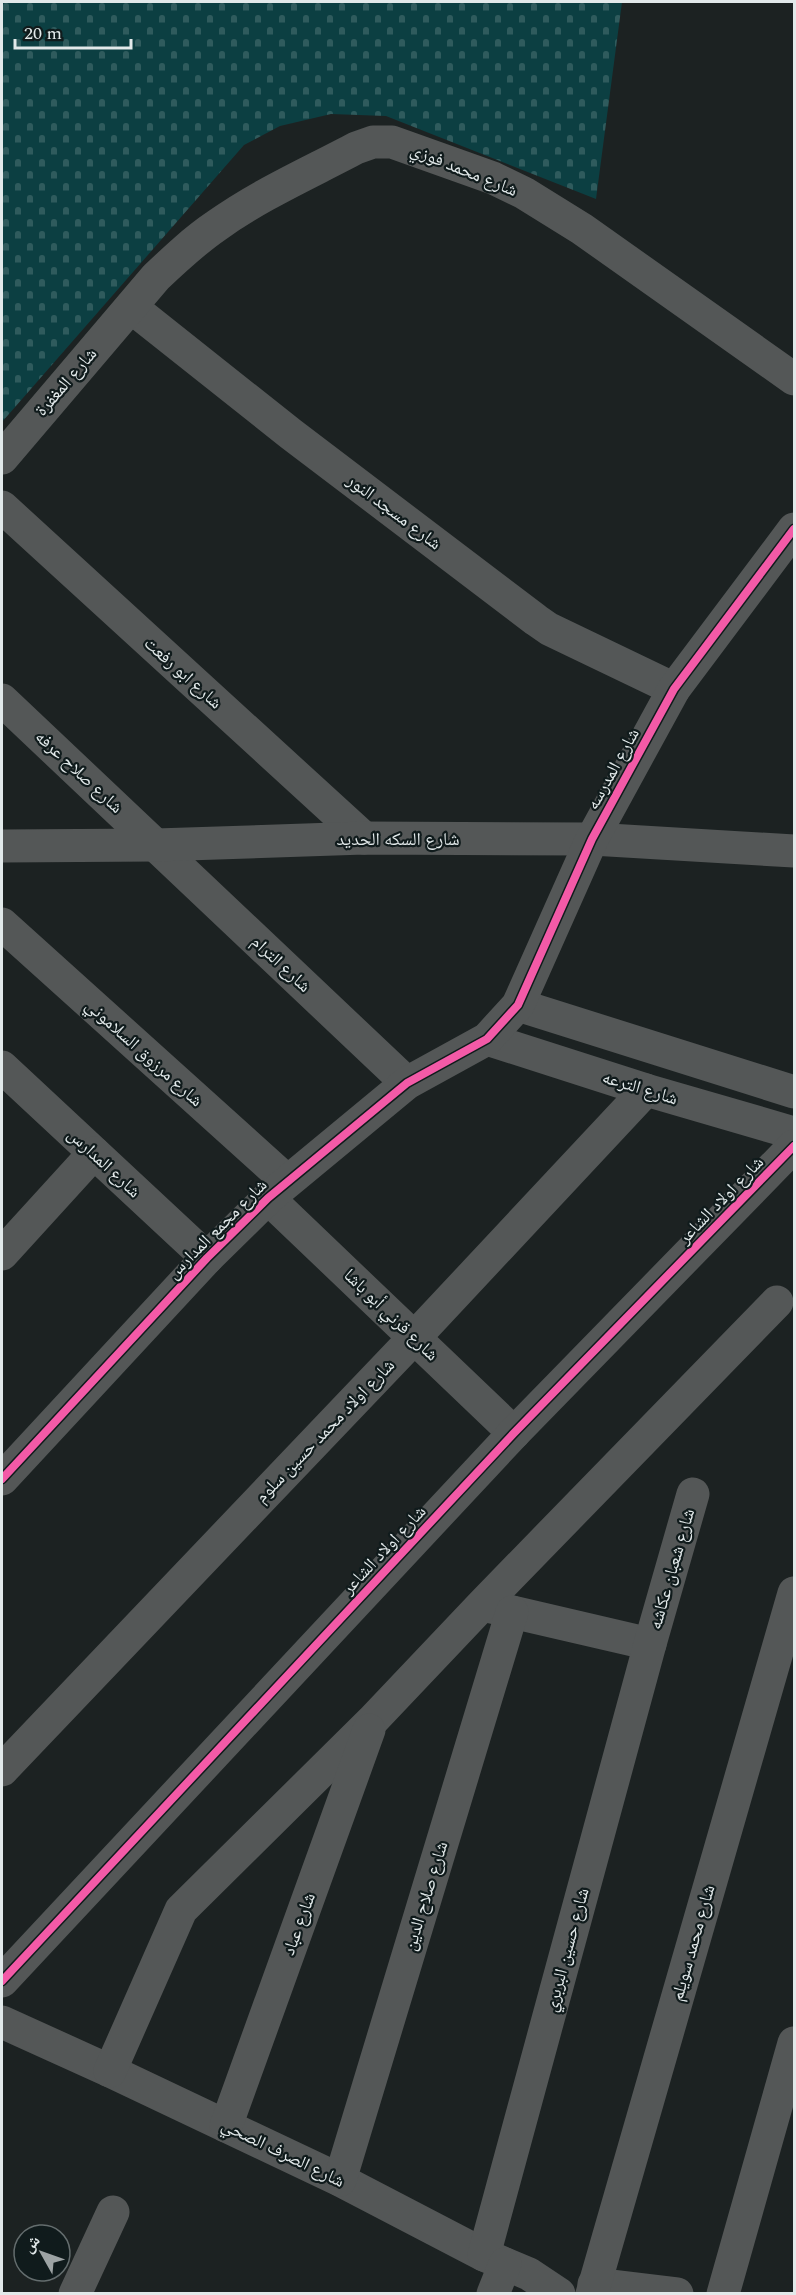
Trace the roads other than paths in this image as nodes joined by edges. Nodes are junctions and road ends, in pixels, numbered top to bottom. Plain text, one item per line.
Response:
1 (131, 307) junction
2 (795, 379) edge
3 (2, 458) edge
4 (2, 507) edge
5 (795, 529) edge
6 (674, 689) junction
7 (2, 700) edge
8 (364, 838) junction
9 (592, 839) junction
10 (156, 845) junction
11 (2, 846) edge
12 (795, 851) edge
13 (2, 924) edge
14 (518, 1005) junction
15 (487, 1039) junction
16 (407, 1083) junction
17 (8, 1086) edge
18 (646, 1090) junction
19 (795, 1092) edge
20 (795, 1133) edge
21 (795, 1146) edge
22 (94, 1153) junction
23 (277, 1190) junction
24 (2, 1254) edge
25 (207, 1258) junction
26 (777, 1302) dead end
27 (414, 1338) junction
28 (514, 1433) junction
29 (2, 1479) edge
30 (693, 1494) dead end
31 (795, 1593) edge
32 (497, 1609) junction
33 (650, 1644) junction
34 (372, 1721) junction
35 (2, 1770) edge
36 (2, 1981) edge
37 (2, 2022) edge
38 (795, 2043) edge
39 (110, 2071) junction
40 (226, 2126) junction
41 (340, 2180) junction
42 (113, 2212) dead end
43 (495, 2259) junction
44 (593, 2289) edge
45 (75, 2294) edge
46 (493, 2294) edge
47 (559, 2294) edge
48 (677, 2294) edge
49 (723, 2294) edge

1 - 2 street, شارع محمد فوزي
1 - 3 street, شارع المغفرة
1 - 6 street, شارع مسجد النور
4 - 8 street, شارع ابو رفعت
5 - 6 street, شارع المدرسه
6 - 9 street, شارع المدرسه
7 - 10 street, شارع صلاح عرفه
8 - 9 street, شارع السكه الحديد
8 - 10 street, شارع السكه الحديد
9 - 12 street, شارع السكه الحديد
9 - 14 street, شارع المدرسه
10 - 11 street, شارع السكه الحديد
10 - 16 street, شارع الترام
13 - 23 street, شارع مرزوق السلاموني
14 - 15 street, شارع المدرسه
14 - 19 street
15 - 16 street, شارع مجمع المدارس
15 - 18 street, شارع الترعه
16 - 23 street, شارع مجمع المدارس
17 - 22 street, شارع المدارس
18 - 20 street, شارع الترعه
18 - 27 street, شارع اولاد محمد حسين سلوم
21 - 28 street, شارع اولاد الشاعر
22 - 24 street
22 - 25 street, شارع المدارس
23 - 25 street, شارع مجمع المدارس
23 - 27 street, شارع قرني أبو باشا
25 - 29 street, شارع مجمع المدارس
26 - 32 street
27 - 28 street, شارع قرني أبو باشا
27 - 35 street, شارع اولاد محمد حسين سلوم
28 - 36 street, شارع اولاد الشاعر
30 - 33 street, شارع شعبان عكاشه
31 - 44 street, شارع محمد سويلم
32 - 33 street
32 - 34 street
32 - 41 street, شارع صلاح الدين
33 - 43 street, شارع حسين البربري
34 - 39 street
34 - 40 street, شارع عباد
37 - 39 street, شارع الصرف الصحي
38 - 49 street
39 - 40 street, شارع الصرف الصحي
40 - 41 street, شارع الصرف الصحي
41 - 43 street, شارع الصرف الصحي
42 - 45 street
43 - 46 street, شارع حسين البربري
43 - 47 street, شارع الصرف الصحي
44 - 48 street

